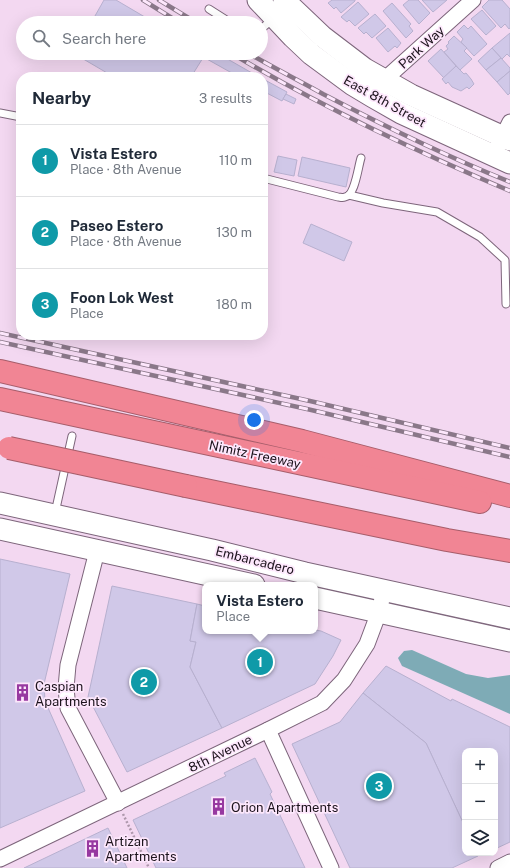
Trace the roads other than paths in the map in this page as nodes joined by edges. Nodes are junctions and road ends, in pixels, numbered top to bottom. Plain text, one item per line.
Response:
1 (258, 0) edge
2 (473, 0) edge
3 (209, 9) dead end
4 (280, 10) edge
5 (220, 16) edge
6 (378, 89) junction
7 (0, 113) edge
8 (16, 116) edge
9 (507, 133) edge
10 (361, 158) dead end
11 (502, 159) edge
12 (268, 179) edge
13 (349, 195) junction
14 (506, 304) dead end
15 (0, 371) edge
16 (0, 399) edge
17 (72, 436) dead end
18 (0, 446) edge
19 (510, 496) edge
20 (0, 504) edge
21 (510, 509) edge
22 (54, 516) junction
23 (0, 529) edge
24 (97, 550) junction
25 (510, 551) edge
26 (241, 582) edge
27 (384, 590) junction
28 (318, 599) edge
29 (379, 612) junction
30 (510, 618) edge
31 (510, 641) edge
32 (268, 730) junction
33 (118, 803) junction
34 (0, 859) edge
35 (331, 868) edge

1 - 4 main road, East 8th Street
2 - 6 street, Park Way
3 - 5 lane
4 - 6 main road, East 8th Street
6 - 9 main road, East 8th Street
6 - 11 main road, East 8th Street
7 - 8 lane
9 - 11 street
10 - 13 lane
12 - 13 lane
13 - 14 lane
15 - 19 highway
16 - 21 highway, Nimitz Freeway
17 - 22 lane
18 - 25 highway, bridge
20 - 22 main road, Embarcadero
22 - 27 main road, Embarcadero
23 - 24 main road, Embarcadero
24 - 26 main road, Embarcadero
24 - 33 street
27 - 29 street, 8th Avenue
27 - 30 main road, Embarcadero
28 - 29 main road
29 - 31 main road
29 - 32 street, 8th Avenue
32 - 33 street, 8th Avenue
32 - 35 street
33 - 34 street, 8th Avenue

